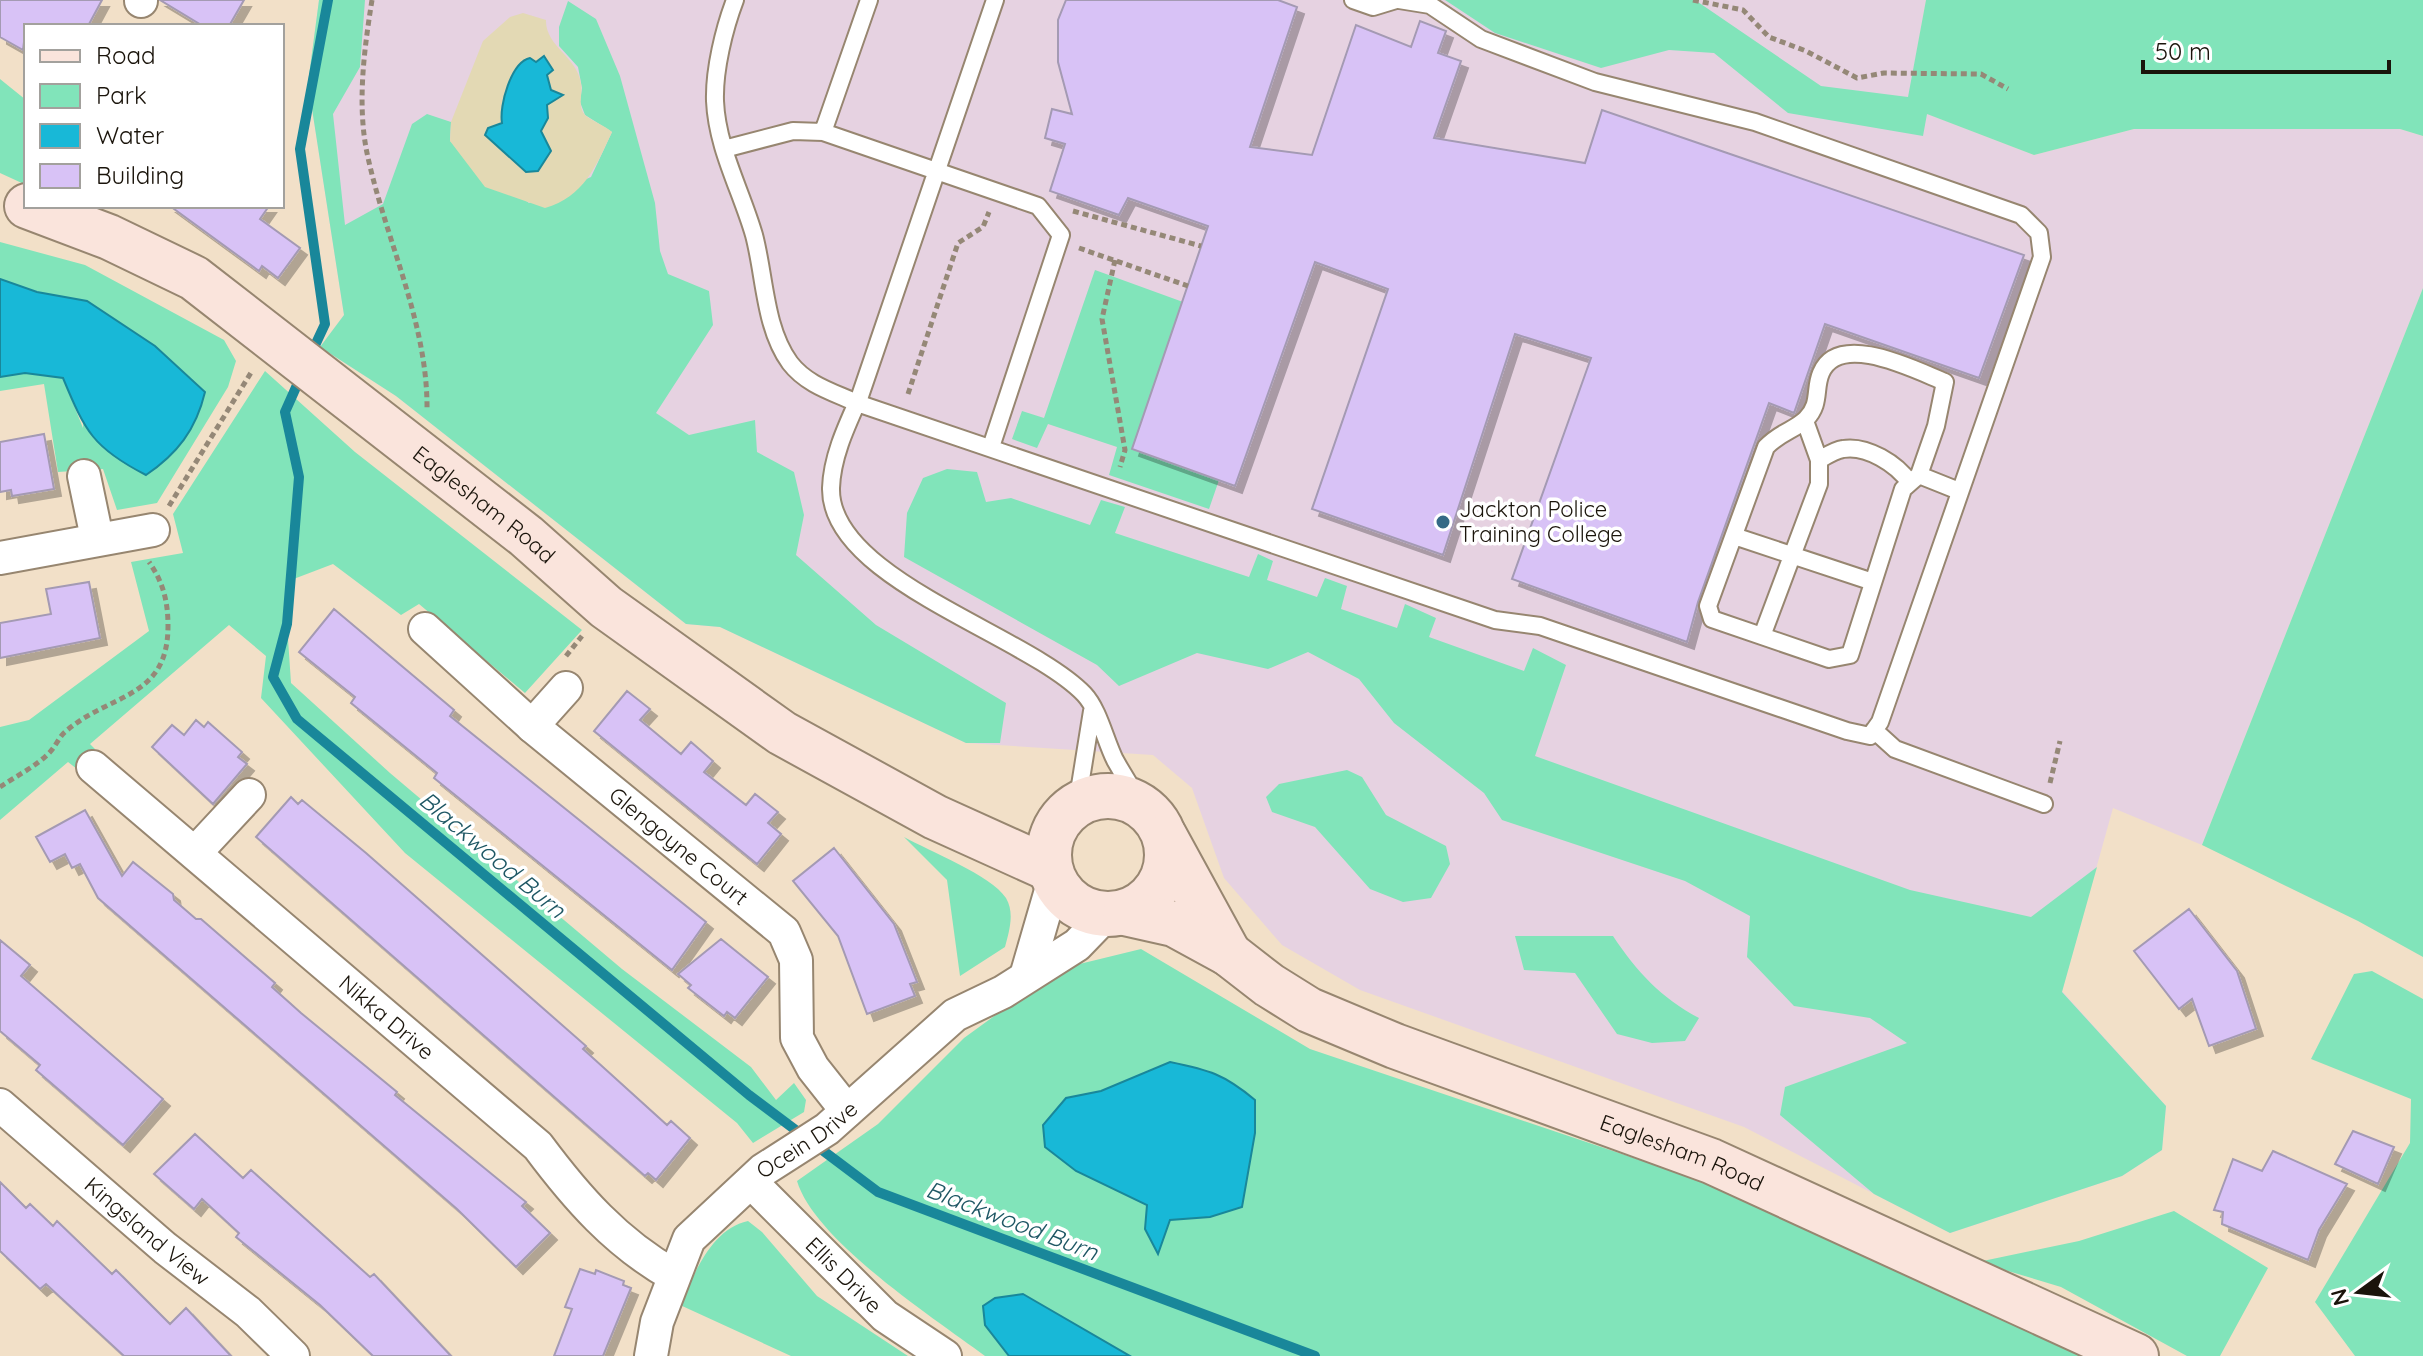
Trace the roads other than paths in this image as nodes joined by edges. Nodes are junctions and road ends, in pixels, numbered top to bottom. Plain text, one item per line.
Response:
1 (735, 0) edge
2 (869, 0) edge
3 (995, 0) edge
4 (1353, 0) edge
5 (1397, 0) edge
6 (823, 132) junction
7 (724, 149) junction
8 (937, 172) junction
9 (32, 208) edge
10 (857, 403) junction
11 (1805, 421) junction
12 (991, 447) junction
13 (1819, 460) junction
14 (84, 476) dead end
15 (1914, 479) junction
16 (1959, 491) junction
17 (1734, 536) junction
18 (1793, 554) junction
19 (0, 558) edge
20 (1873, 582) junction
21 (425, 629) dead end
22 (1762, 636) junction
23 (566, 688) road end
24 (1092, 710) junction
25 (532, 726) junction
26 (1874, 730) junction
27 (93, 767) dead end
28 (249, 795) dead end
29 (2044, 804) road end
30 (1073, 807) junction
31 (935, 817) junction
32 (1153, 821) junction
33 (195, 853) junction
34 (1052, 875) junction
35 (1115, 914) junction
36 (1229, 954) junction
37 (1027, 973) junction
38 (0, 1105) edge
39 (837, 1120) junction
40 (752, 1183) junction
41 (673, 1275) junction
42 (293, 1356) edge
43 (651, 1356) edge
44 (945, 1356) edge
45 (2136, 1356) edge

1 - 7 lane
2 - 6 lane
3 - 8 lane
4 - 5 lane
5 - 16 lane
6 - 7 lane
6 - 8 lane
7 - 10 lane
8 - 10 lane
8 - 12 lane
9 - 31 main road, Eaglesham Road
10 - 12 lane
10 - 24 lane
11 - 13 lane
11 - 15 lane
11 - 17 lane
12 - 26 lane
13 - 15 lane
13 - 18 lane
14 - 19 street
15 - 16 lane
15 - 20 lane
16 - 26 lane
17 - 18 lane
17 - 22 lane
18 - 20 lane
18 - 22 lane
20 - 22 lane
21 - 25 street, Glengoyne Court
23 - 25 street
24 - 30 lane
24 - 32 lane
25 - 39 street, Glengoyne Court
26 - 29 lane
27 - 33 street, Nikka Drive
28 - 33 street
30 - 31 main road
30 - 32 main road
30 - 34 main road
31 - 34 main road, Eaglesham Road
32 - 35 main road
32 - 36 main road
33 - 41 street, Nikka Drive
34 - 35 main road
34 - 37 street
35 - 36 main road, Eaglesham Road
35 - 37 street, Ocein Drive
36 - 45 main road, Eaglesham Road
37 - 39 street, Ocein Drive
38 - 42 street, Kingsland View
39 - 40 street, Ocein Drive
40 - 41 street, Ocein Drive
40 - 44 street, Ellis Drive
41 - 43 street, Ocein Drive

